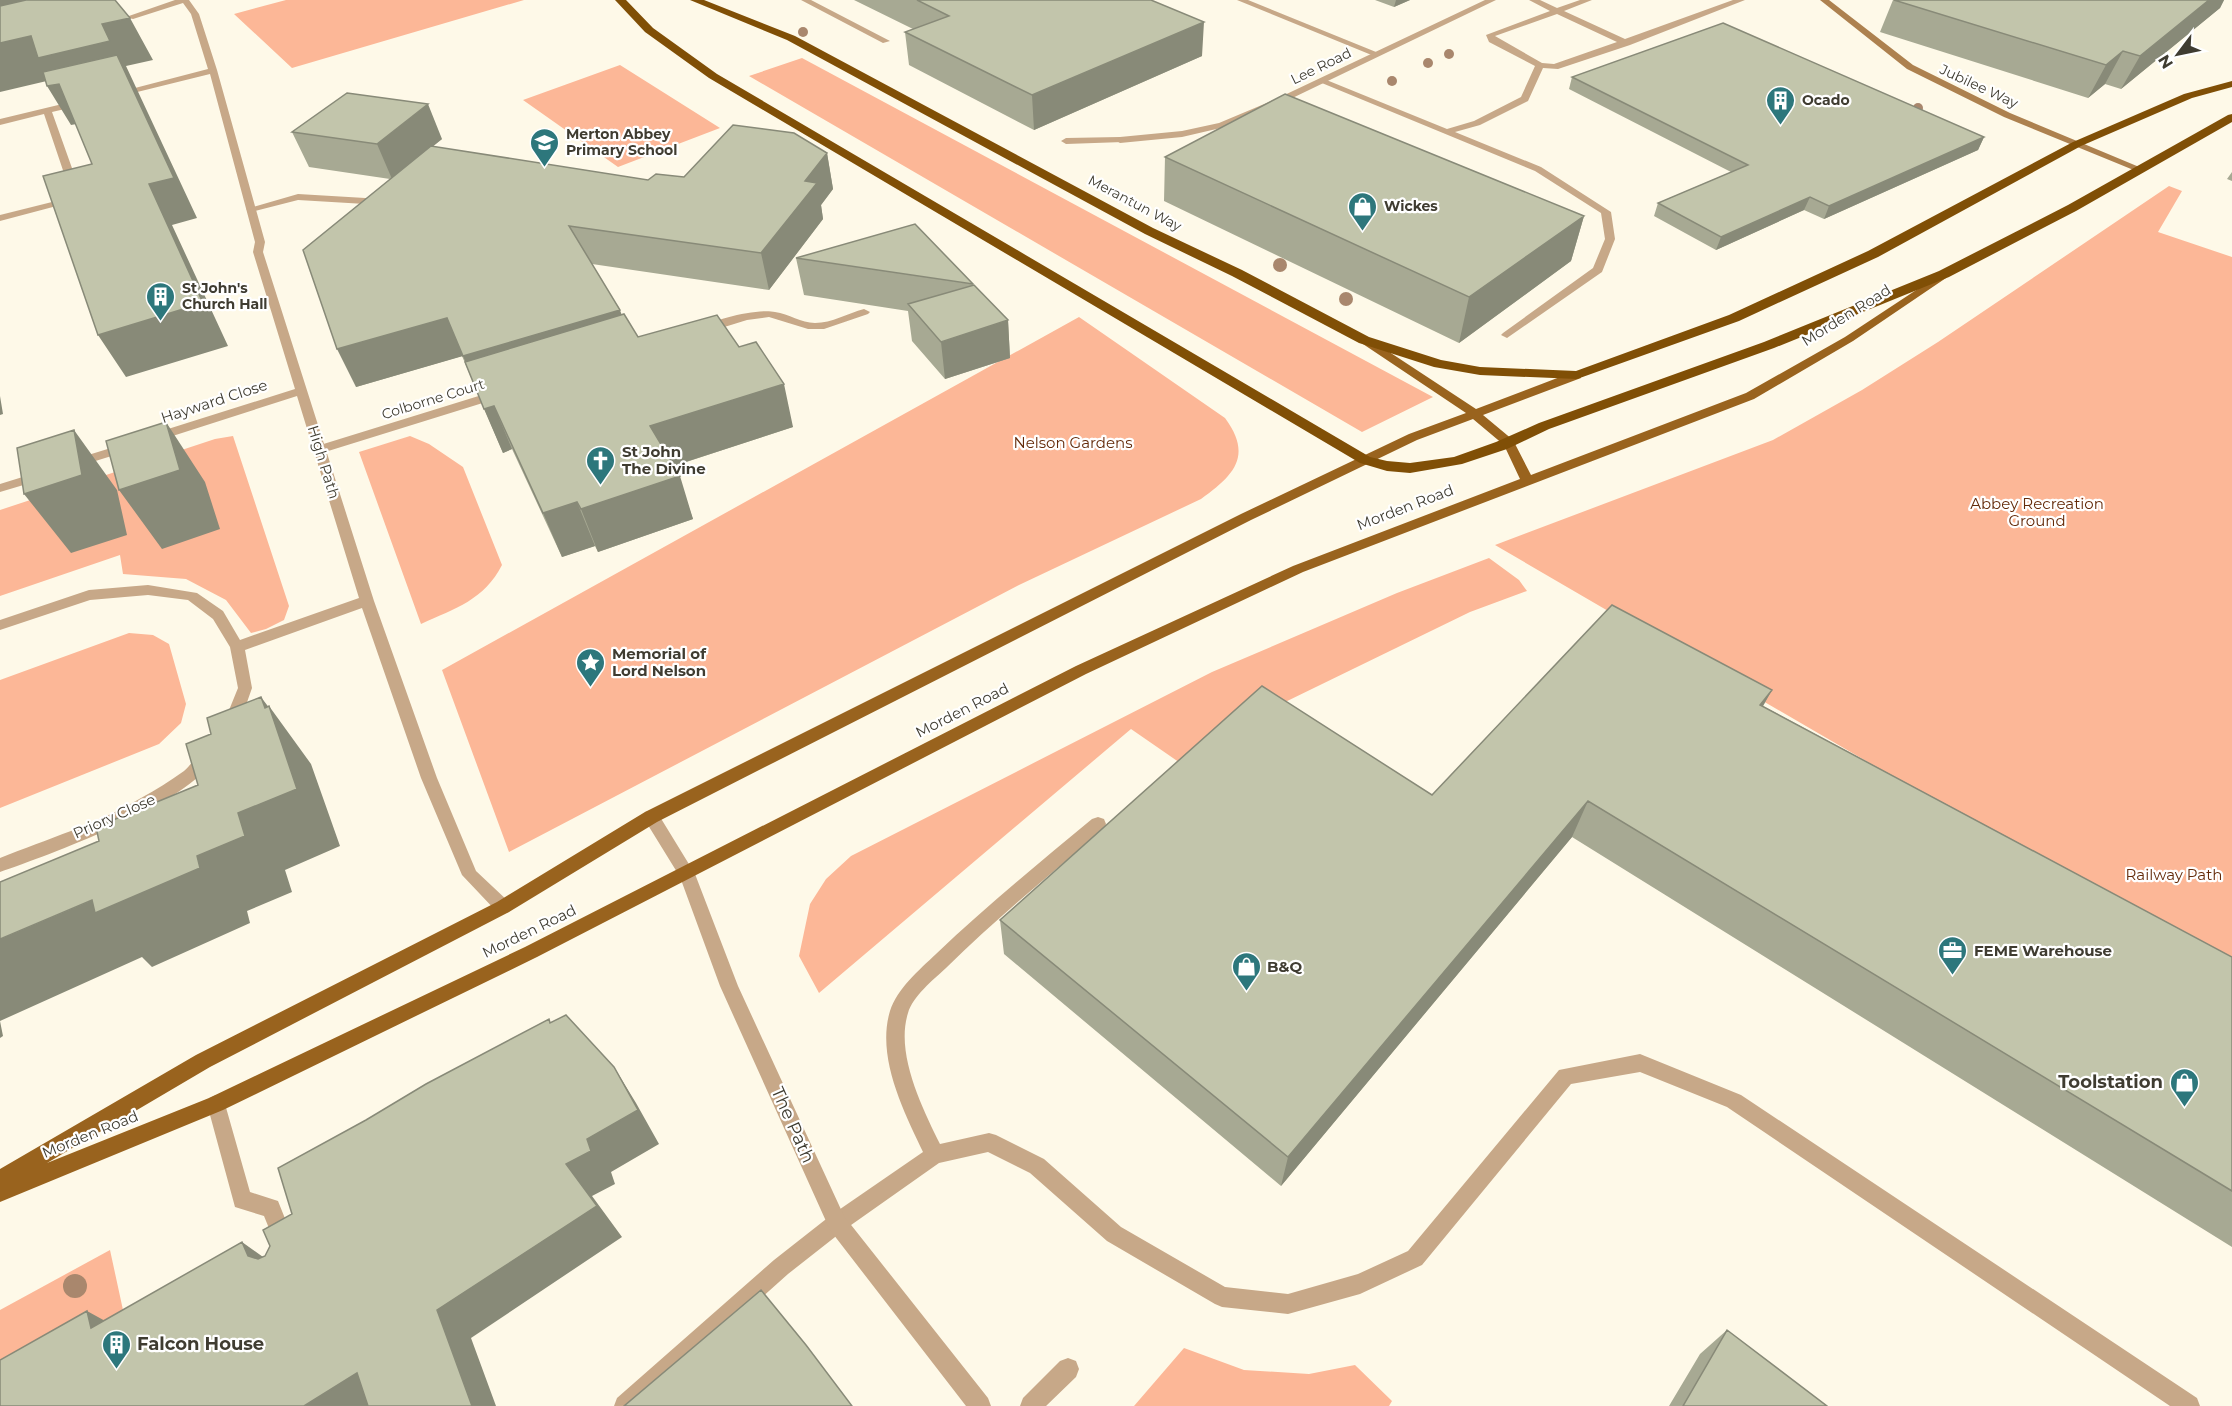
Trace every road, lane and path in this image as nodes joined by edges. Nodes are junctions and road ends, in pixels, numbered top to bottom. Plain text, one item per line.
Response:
1 (184, 0) edge
2 (621, 0) edge
3 (695, 0) edge
4 (805, 0) edge
5 (1241, 0) edge
6 (1492, 0) edge
7 (1533, 0) edge
8 (1588, 0) edge
9 (1741, 0) edge
10 (1824, 0) edge
11 (1554, 10) junction
12 (130, 17) edge
13 (886, 41) dead end
14 (1627, 43) junction
15 (1377, 54) junction
16 (1540, 65) junction
17 (213, 70) junction
18 (1321, 81) junction
19 (2232, 84) edge
20 (104, 97) edge
21 (92, 100) edge
22 (47, 111) junction
23 (2232, 117) edge
24 (0, 122) edge
25 (1445, 132) junction
26 (1065, 141) dead end
27 (2077, 144) junction
28 (2139, 169) junction
29 (251, 209) junction
30 (372, 216) edge
31 (0, 218) edge
32 (1944, 274) junction
33 (864, 312) dead end
34 (694, 334) edge
35 (1507, 335) dead end
36 (1364, 340) junction
37 (1577, 375) junction
38 (514, 389) edge
39 (302, 391) junction
40 (1474, 413) junction
41 (1509, 443) junction
42 (321, 449) junction
43 (1365, 460) junction
44 (1527, 481) junction
45 (0, 488) edge
46 (367, 601) junction
47 (0, 625) edge
48 (237, 647) junction
49 (651, 817) junction
50 (1098, 824) dead end
51 (0, 865) edge
52 (687, 874) junction
53 (503, 906) junction
54 (216, 1104) junction
55 (935, 1155) junction
56 (0, 1180) edge
57 (0, 1192) edge
58 (837, 1223) junction
59 (291, 1257) edge
60 (1068, 1369) dead end
61 (625, 1406) edge
62 (980, 1406) edge
63 (1031, 1406) edge
64 (2189, 1406) edge

1 - 12 street
1 - 17 street, High Path
2 - 43 highway, Morden Road
3 - 36 highway, Merantun Way
4 - 13 street
5 - 15 street
6 - 15 street, Lee Road
7 - 11 street
8 - 11 street
9 - 14 street
10 - 27 street, Jubilee Way
11 - 14 street
11 - 16 street
14 - 16 street
15 - 18 street, Lee Road
16 - 25 street
17 - 20 street
17 - 29 street, High Path
18 - 25 street
18 - 26 street, Lee Road
19 - 27 highway, Morden Road
21 - 22 street
22 - 24 street
22 - 31 street
23 - 28 highway, Morden Road
25 - 35 street
27 - 28 street, Jubilee Way
27 - 37 highway, Morden Road
28 - 32 highway, Morden Road
29 - 30 street
29 - 39 street, High Path
32 - 41 highway, Morden Road
32 - 44 main road, Morden Road
33 - 34 street
36 - 37 highway, Merantun Way
36 - 40 main road
37 - 40 main road, Morden Road
38 - 42 street, Colborne Court
39 - 42 street, High Path
39 - 45 street, Hayward Close
40 - 41 main road
40 - 43 main road, Morden Road
41 - 43 highway, Morden Road
41 - 44 main road
42 - 46 street, High Path
43 - 49 main road, Morden Road
44 - 52 main road, Morden Road
46 - 48 street
46 - 53 street, High Path
47 - 48 street, Priory Close
48 - 51 street, Priory Close
49 - 52 street, The Path
49 - 53 main road, Morden Road
50 - 55 street
52 - 54 main road, Morden Road
52 - 58 street, The Path
53 - 56 main road, Morden Road
54 - 57 main road, Morden Road
54 - 59 street
55 - 58 street
55 - 64 street
58 - 61 street
58 - 62 street, The Path
60 - 63 street

